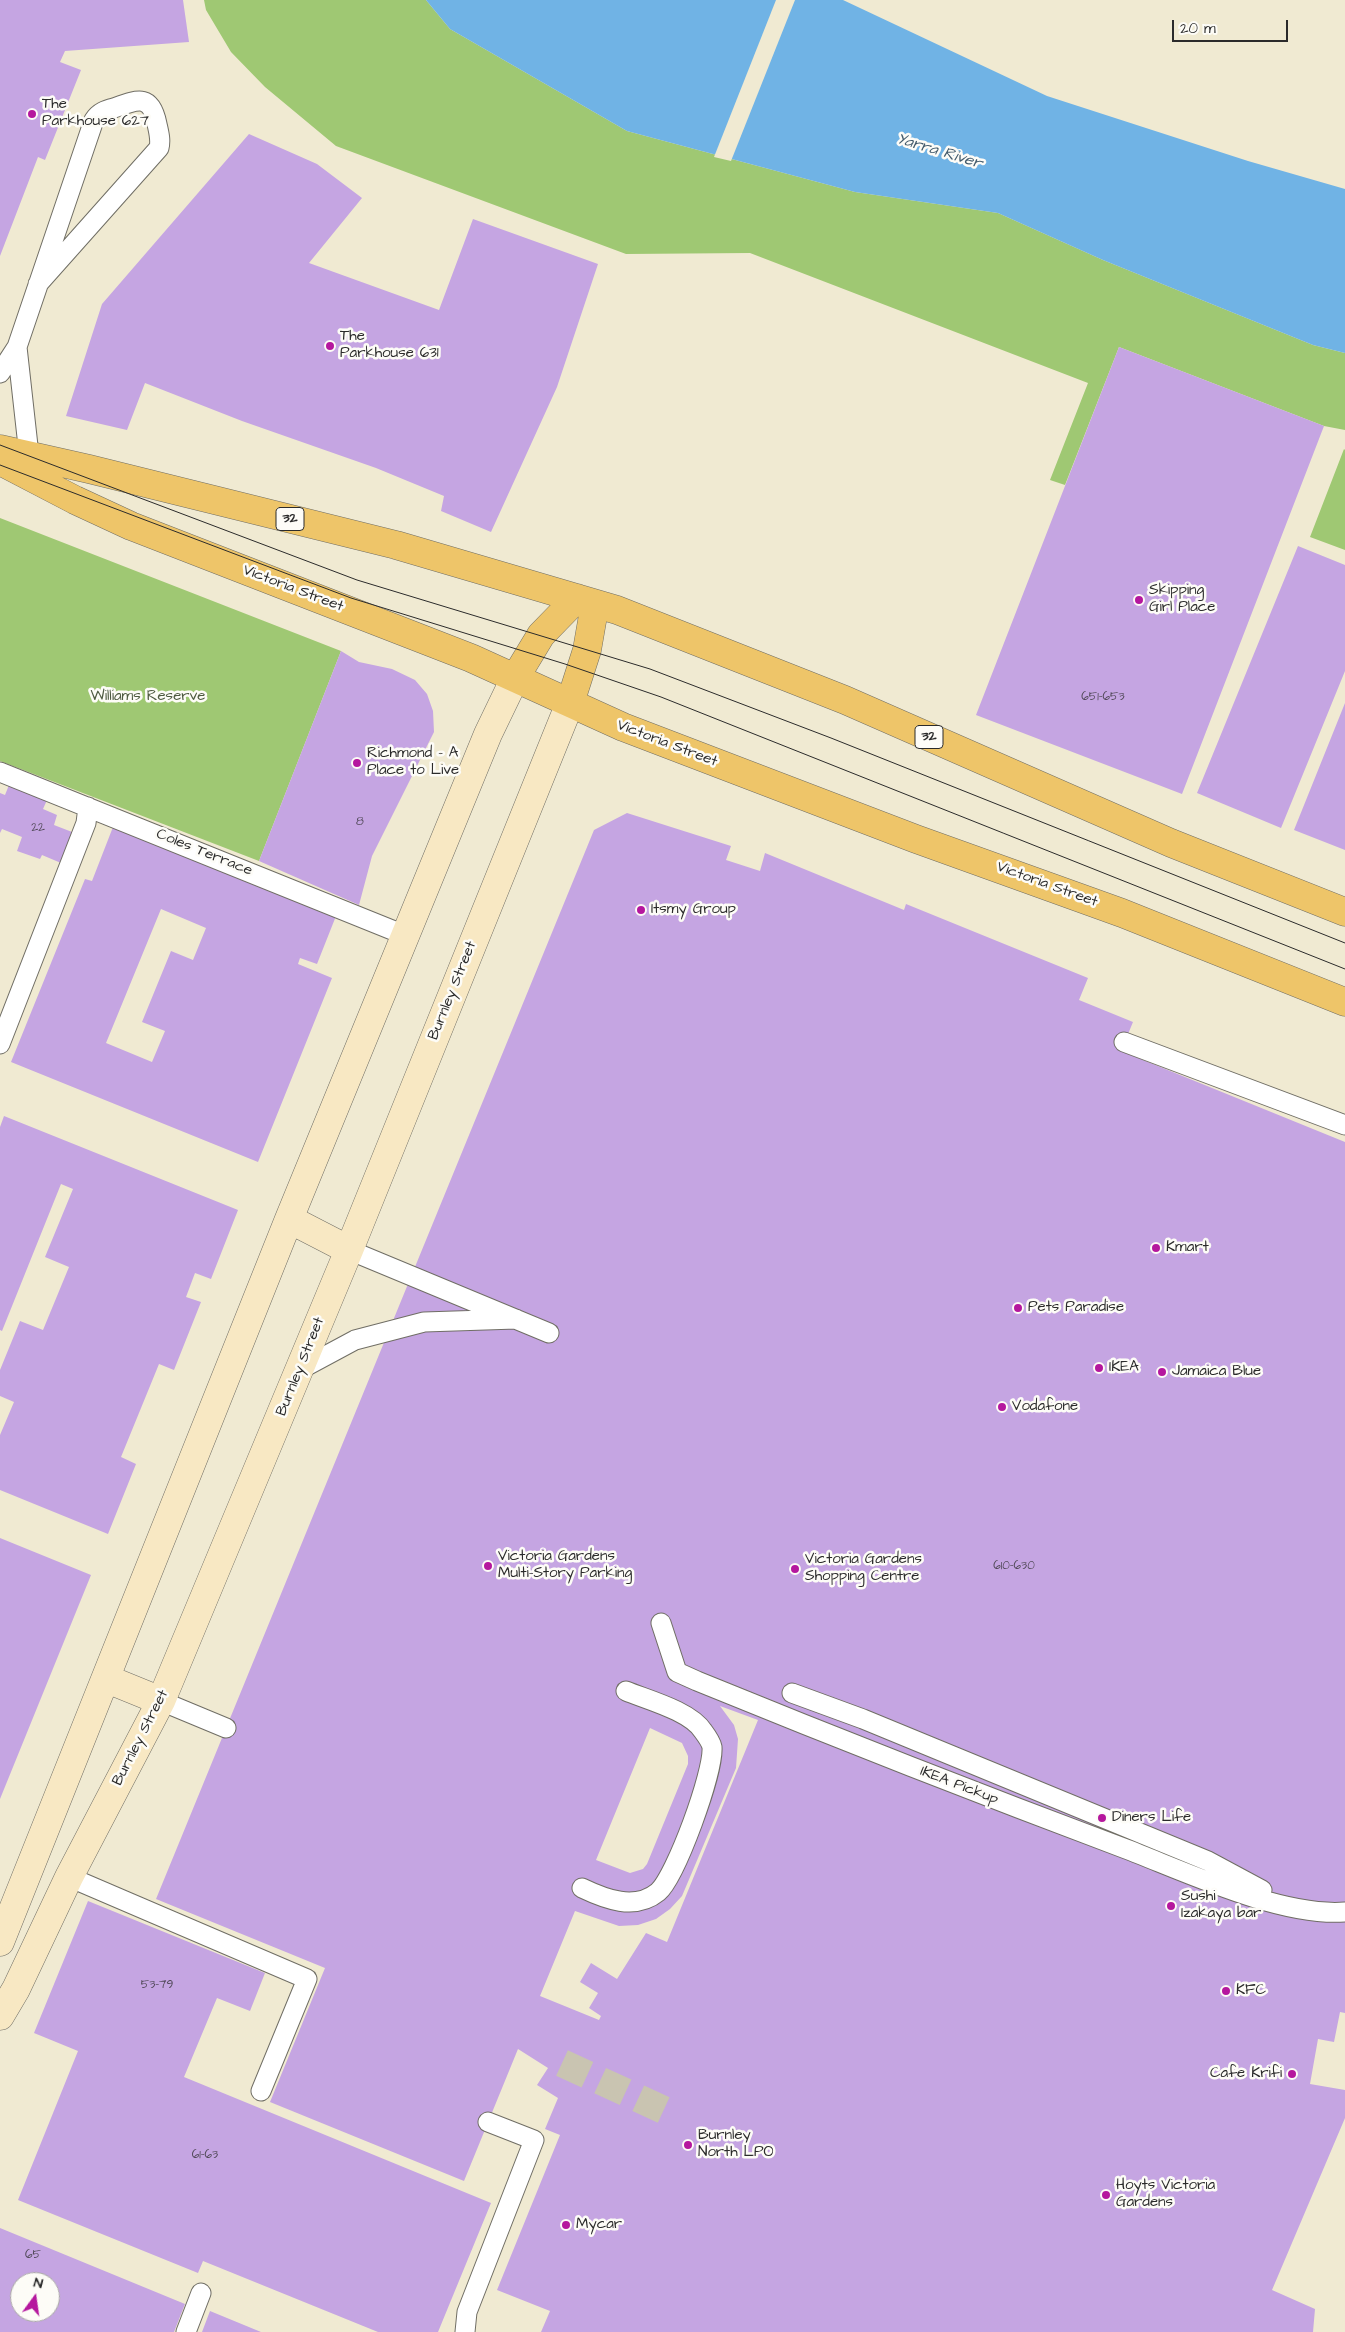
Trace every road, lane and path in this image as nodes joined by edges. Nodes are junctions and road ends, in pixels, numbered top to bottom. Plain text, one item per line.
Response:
1 (38, 284) junction
2 (17, 347) junction
3 (0, 373) edge
4 (0, 449) edge
5 (29, 455) junction
6 (0, 460) edge
7 (586, 601) junction
8 (515, 678) junction
9 (570, 703) junction
10 (0, 772) edge
11 (88, 807) junction
12 (1345, 912) edge
13 (407, 936) junction
14 (1345, 1002) edge
15 (1124, 1042) dead end
16 (0, 1044) edge
17 (1345, 1125) edge
18 (289, 1219) junction
19 (349, 1250) junction
20 (516, 1319) junction
21 (549, 1333) dead end
22 (301, 1368) junction
23 (661, 1623) dead end
24 (106, 1680) junction
25 (626, 1691) dead end
26 (792, 1693) dead end
27 (162, 1701) junction
28 (226, 1728) dead end
29 (69, 1877) junction
30 (582, 1888) dead end
31 (1294, 1907) junction
32 (1345, 1912) edge
33 (0, 1942) edge
34 (0, 2016) edge
35 (261, 2091) dead end
36 (488, 2122) dead end
37 (201, 2294) dead end
38 (186, 2332) edge
39 (465, 2332) edge

1 - 1 lane
1 - 2 lane
2 - 3 lane
2 - 5 lane
4 - 5 main road, 32
5 - 7 main road, 32
6 - 8 main road, Victoria Street
7 - 8 main road
7 - 9 main road
7 - 12 main road, 32
8 - 9 main road, Victoria Street
8 - 13 main road
9 - 14 main road, Victoria Street
9 - 19 main road, Burnley Street
10 - 11 lane, Coles Terrace
11 - 13 lane, Coles Terrace
11 - 16 lane
13 - 18 main road
15 - 17 lane
18 - 19 main road
18 - 24 main road
19 - 20 lane
19 - 22 main road, Burnley Street
20 - 21 lane
20 - 22 lane
22 - 27 main road, Burnley Street
23 - 31 lane, IKEA Pickup
24 - 27 main road
24 - 33 main road
25 - 30 lane
26 - 31 lane, IKEA Pickup
27 - 28 lane
27 - 29 main road, Burnley Street
29 - 34 main road, Burnley Street
29 - 35 lane
31 - 32 lane, IKEA Pickup
36 - 39 lane
37 - 38 lane

